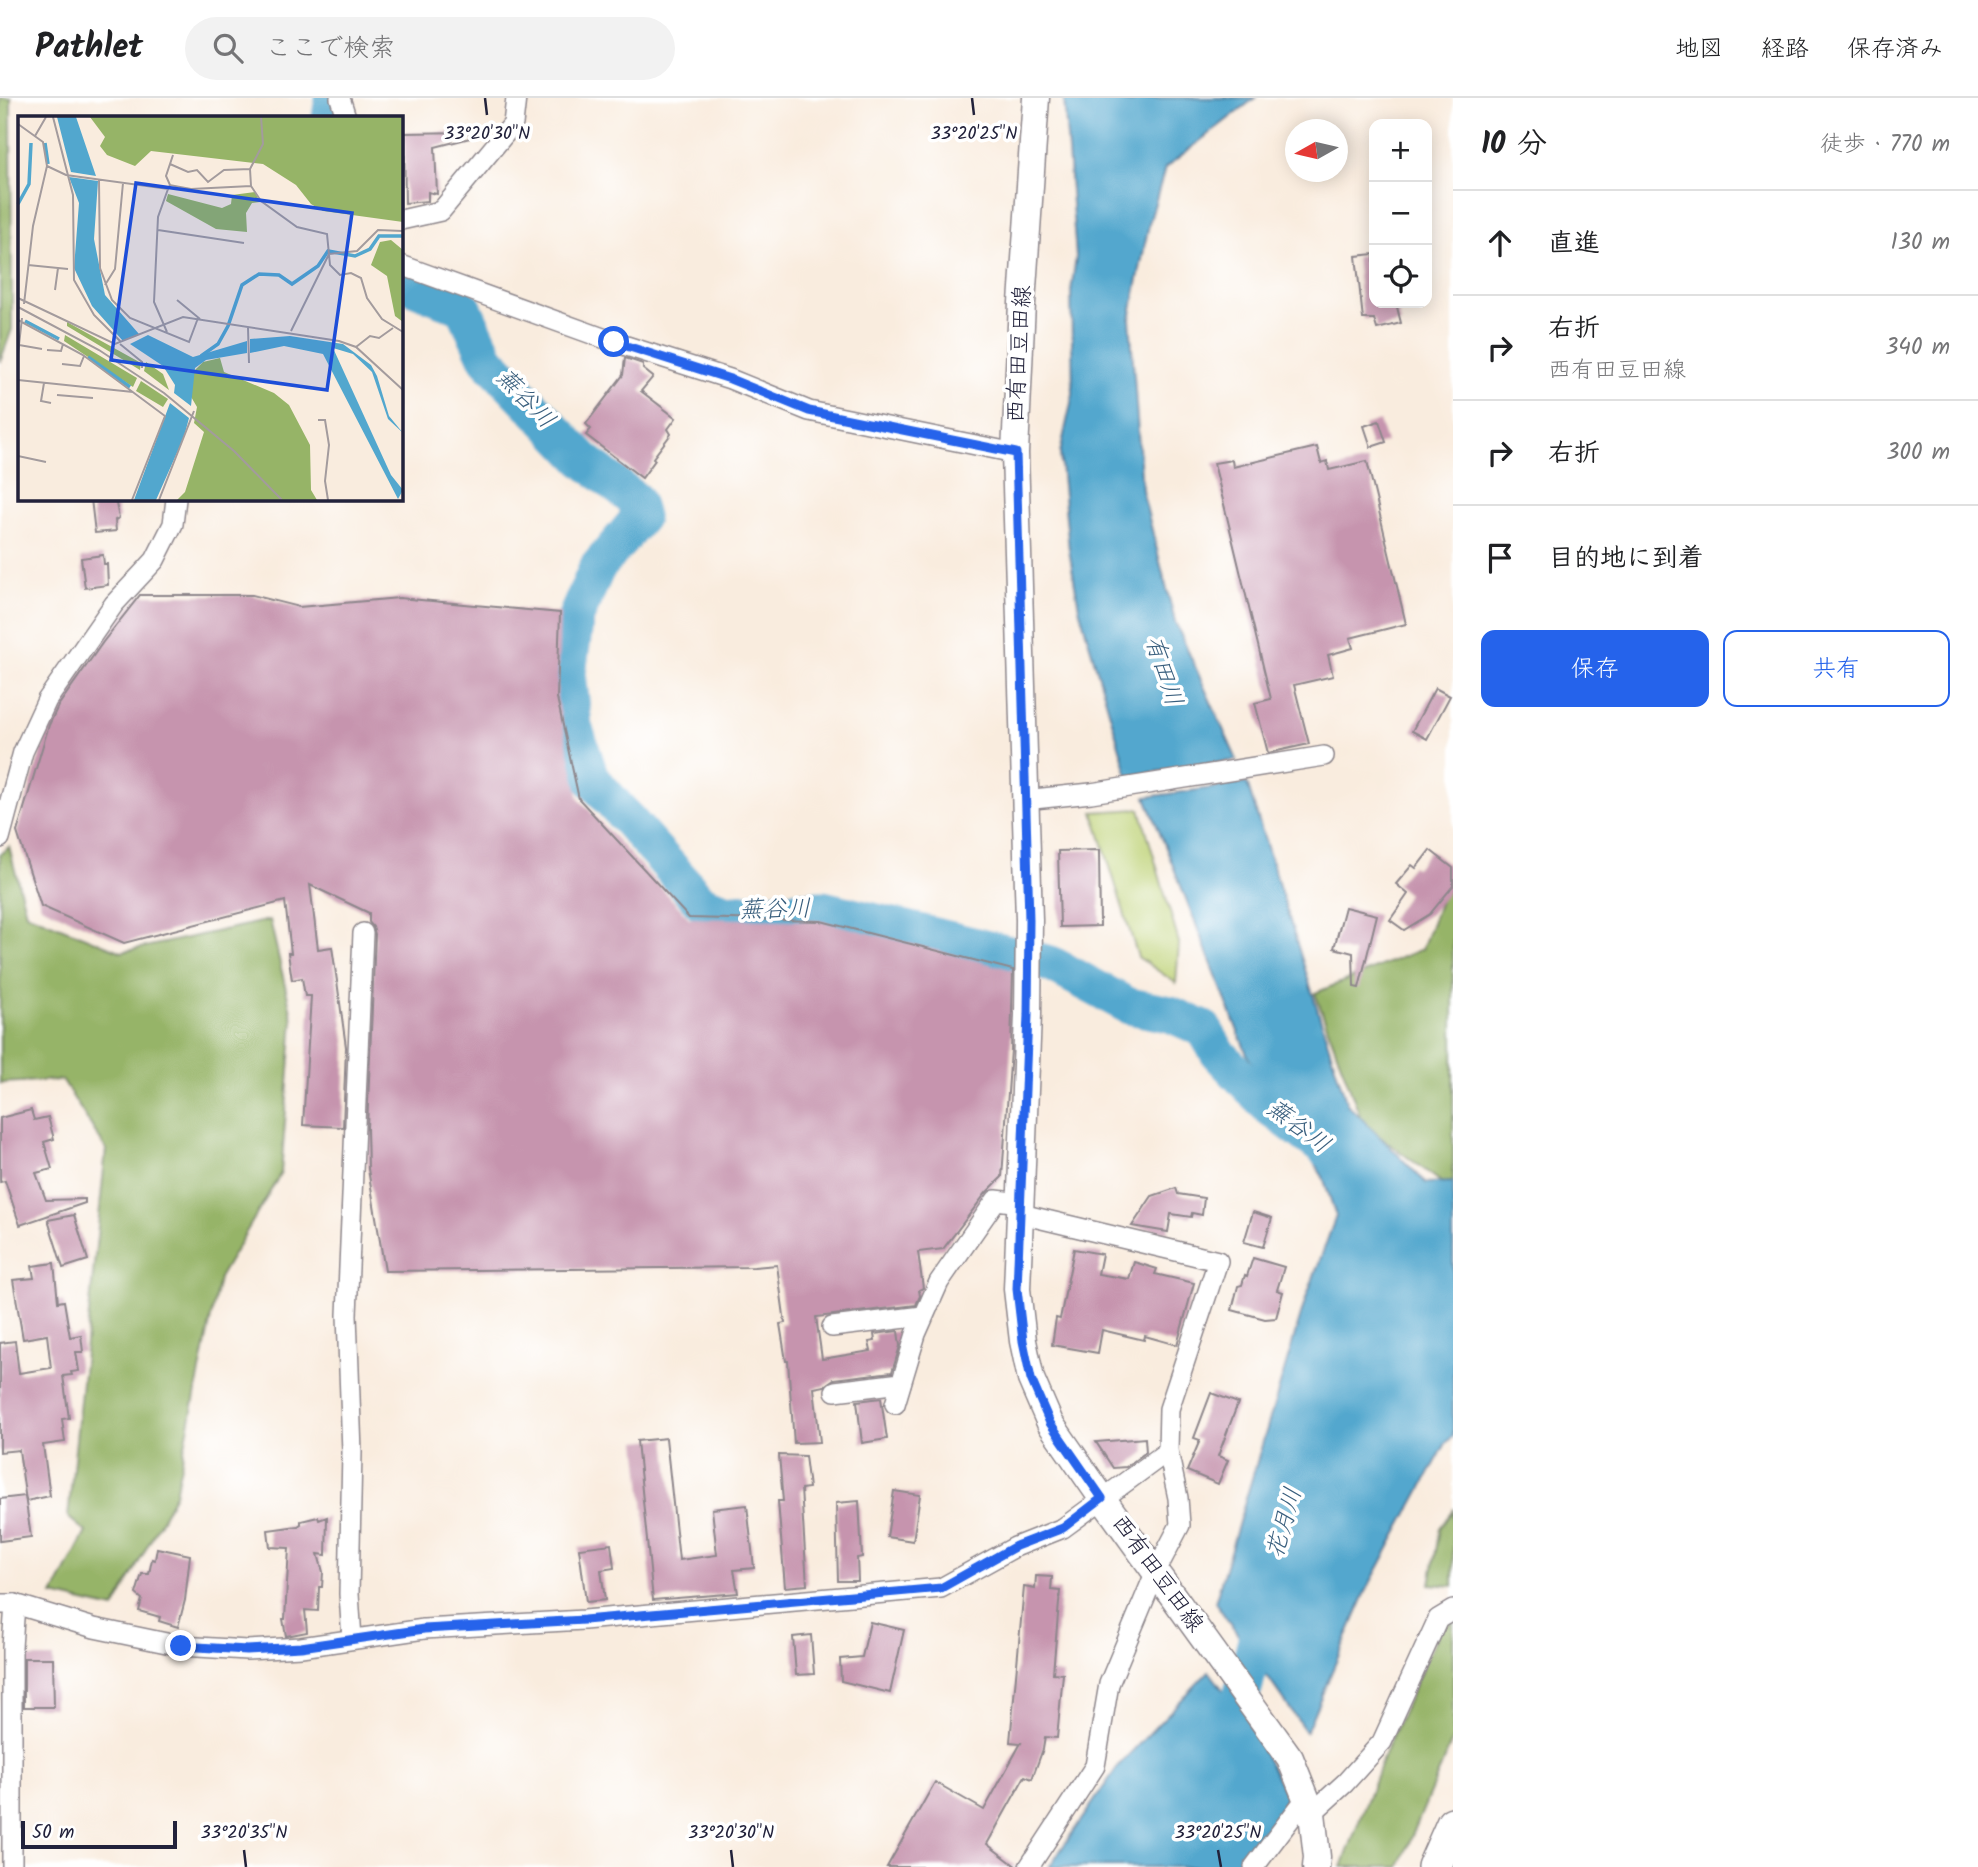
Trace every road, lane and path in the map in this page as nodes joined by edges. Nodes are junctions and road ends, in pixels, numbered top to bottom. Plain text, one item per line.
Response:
1 (516, 98) edge
2 (1036, 98) edge
3 (402, 220) edge
4 (402, 265) edge
5 (1016, 453) junction
6 (176, 500) edge
7 (1324, 756) dead end
8 (1024, 800) junction
9 (0, 838) edge
10 (363, 933) dead end
11 (1021, 1208) junction
12 (923, 1316) junction
13 (832, 1327) dead end
14 (901, 1383) junction
15 (835, 1391) dead end
16 (895, 1404) dead end
17 (1168, 1451) junction
18 (1102, 1498) junction
19 (1162, 1580) junction
20 (7, 1604) edge
21 (1453, 1610) edge
22 (352, 1639) junction
23 (1309, 1805) junction
24 (1453, 1824) edge
25 (12, 1867) edge
26 (1029, 1867) edge
27 (1254, 1867) edge
28 (1316, 1867) edge
29 (1434, 1867) edge

1 - 3 street
2 - 5 main road, 西有田豆田線
4 - 5 street
5 - 8 main road, 西有田豆田線
6 - 9 street
7 - 8 street
8 - 11 main road, 西有田豆田線
10 - 22 street
11 - 12 street
11 - 17 street
11 - 18 main road, 西有田豆田線
12 - 13 street
12 - 14 street
14 - 15 street
14 - 16 street
17 - 18 street
17 - 19 street
18 - 19 main road, 西有田豆田線
18 - 22 street
19 - 23 main road, 西有田豆田線
19 - 26 street
20 - 22 street
20 - 25 street
21 - 23 street
23 - 27 street
23 - 28 main road, 西有田豆田線
24 - 29 highway

